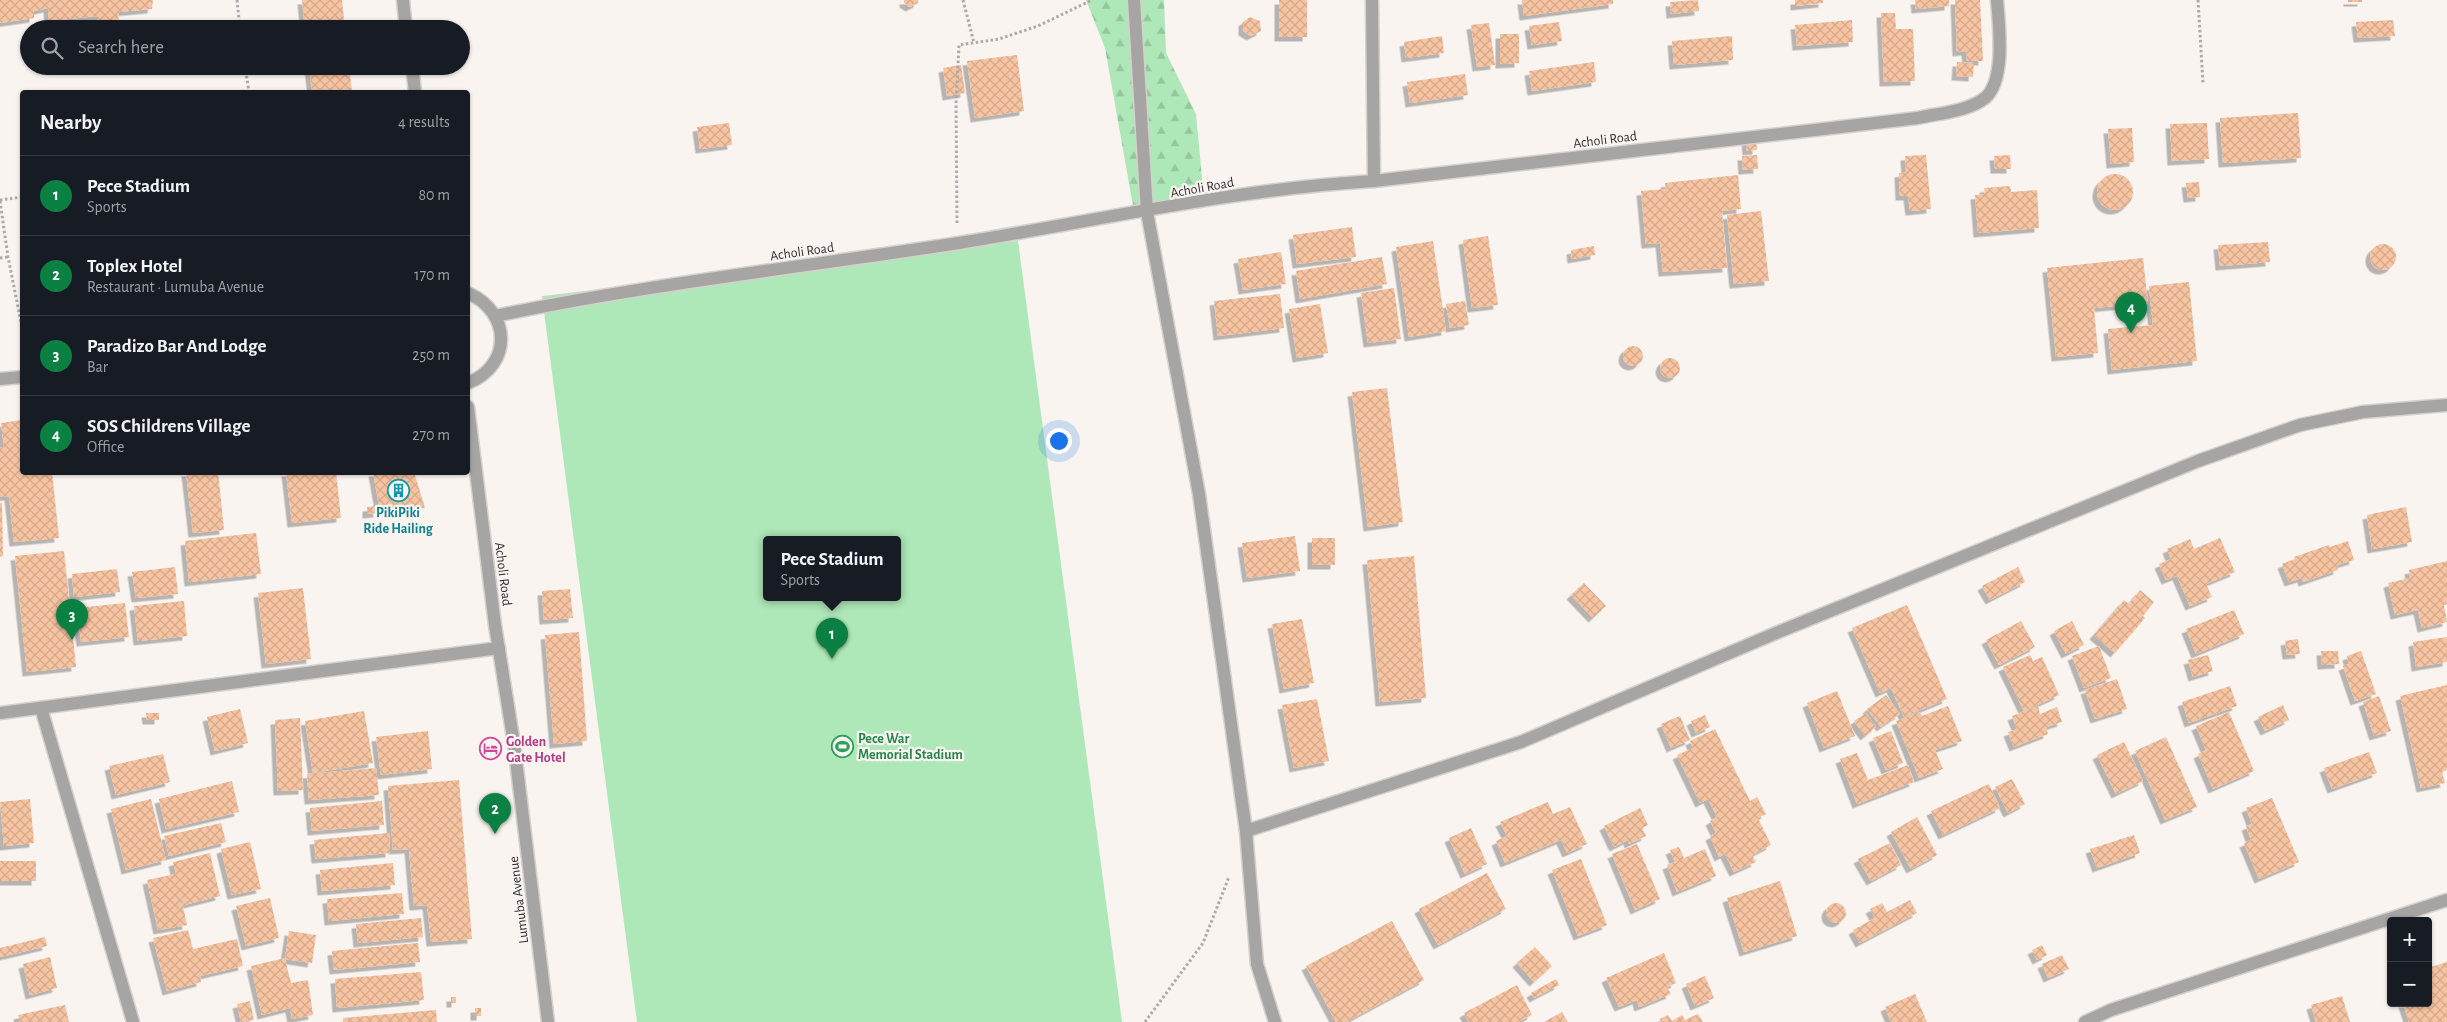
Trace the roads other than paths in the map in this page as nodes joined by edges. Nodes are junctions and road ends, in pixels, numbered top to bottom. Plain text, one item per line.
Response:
1 (402, 0) edge
2 (1134, 0) edge
3 (1372, 0) edge
4 (1997, 0) edge
5 (405, 20) edge
6 (413, 75) edge
7 (415, 90) edge
8 (1374, 181) junction
9 (1147, 212) junction
10 (470, 294) edge
11 (495, 316) junction
12 (20, 377) edge
13 (0, 379) edge
14 (470, 382) edge
15 (2447, 405) edge
16 (470, 423) edge
17 (499, 648) junction
18 (41, 708) junction
19 (0, 713) edge
20 (514, 744) joint
21 (1246, 831) junction
22 (2447, 900) edge
23 (133, 1022) edge
24 (548, 1022) edge
25 (1275, 1022) edge
26 (2085, 1022) edge

1 - 5 street
2 - 9 street
3 - 8 street
4 - 8 street, Acholi Road
6 - 7 street
8 - 9 street, Acholi Road
9 - 11 street, Acholi Road
9 - 21 street
10 - 11 street
11 - 14 street
12 - 13 street
15 - 21 street
16 - 17 street, Acholi Road
17 - 18 street
17 - 20 street, Acholi Road
18 - 19 street
18 - 23 street
20 - 24 street, Lumuba Avenue
21 - 25 street
22 - 26 street

